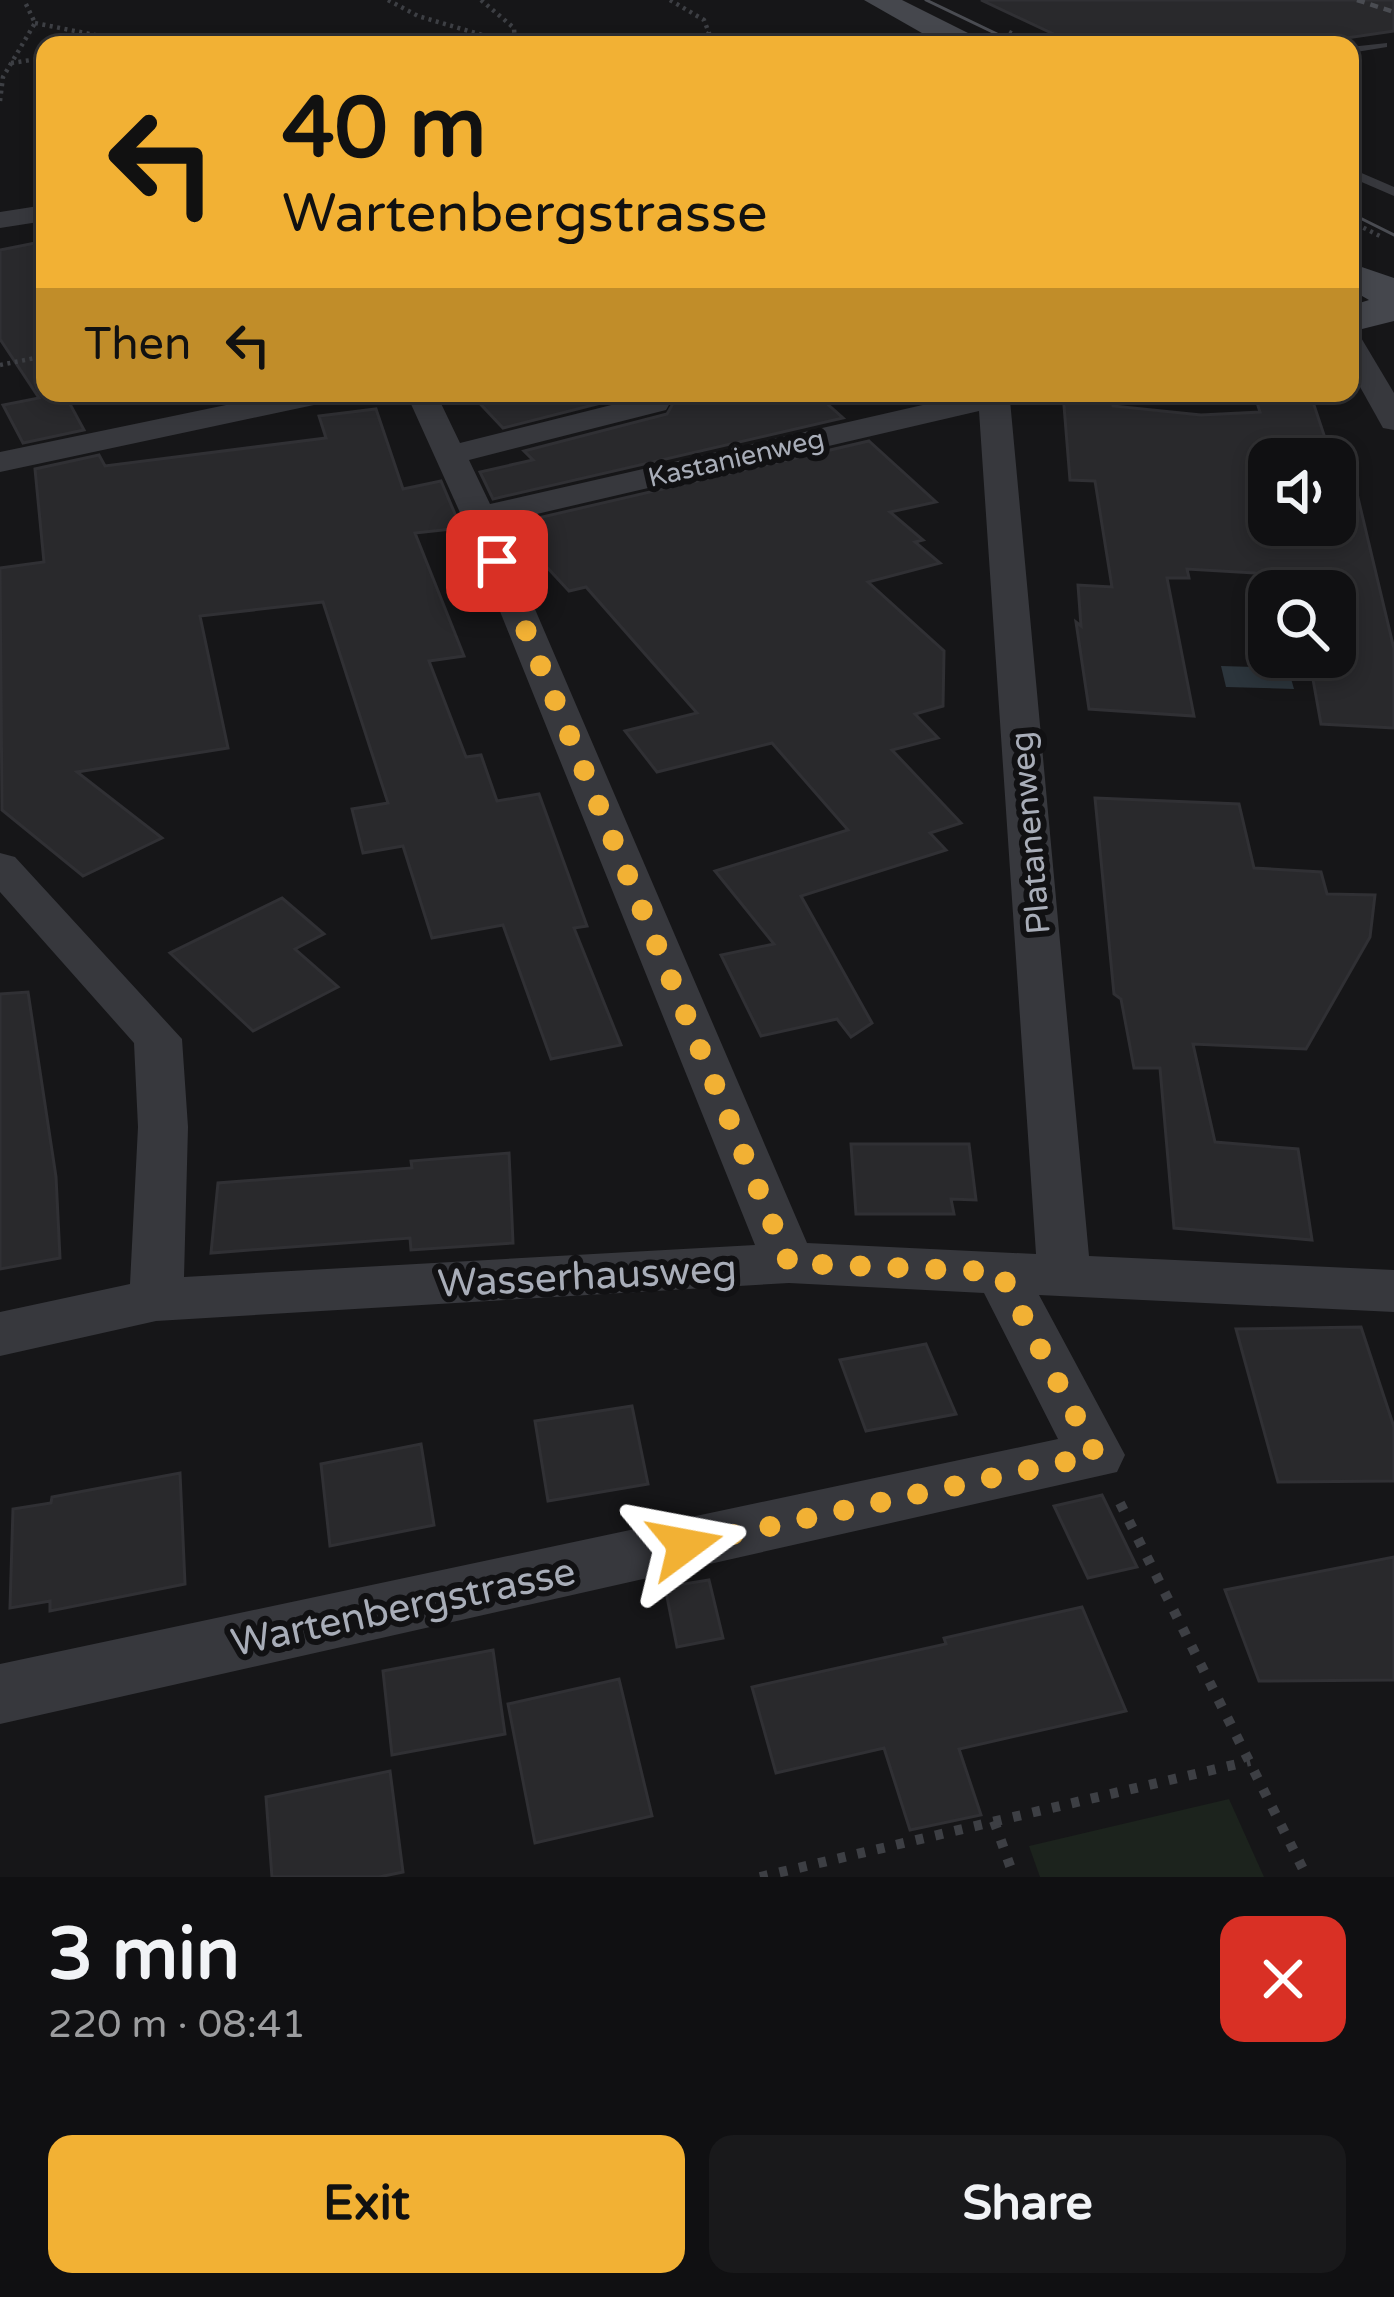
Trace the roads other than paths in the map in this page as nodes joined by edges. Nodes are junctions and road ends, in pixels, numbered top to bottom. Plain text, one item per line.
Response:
1 (879, 0) edge
2 (949, 36) edge
3 (1383, 45) dead end
4 (1359, 49) edge
5 (1359, 176) edge
6 (1394, 192) edge
7 (36, 214) edge
8 (0, 220) edge
9 (1359, 358) edge
10 (285, 402) edge
11 (425, 402) edge
12 (970, 402) edge
13 (996, 402) edge
14 (656, 403) dead end
15 (1394, 422) edge
16 (451, 455) junction
17 (0, 462) edge
18 (479, 517) junction
19 (0, 866) edge
20 (789, 1263) junction
21 (1000, 1272) junction
22 (1064, 1275) junction
23 (1394, 1291) edge
24 (155, 1300) junction
25 (0, 1334) edge
26 (0, 1694) edge

1 - 2 main road
3 - 4 lane
5 - 6 lane
7 - 8 street
9 - 15 street
10 - 17 street
11 - 16 street
12 - 18 street, Kastanienweg
13 - 22 street, Platanenweg
14 - 16 street
16 - 18 street
18 - 20 street
19 - 24 street
20 - 21 street, Wasserhausweg
20 - 24 street, Wasserhausweg
21 - 22 street, Wasserhausweg
21 - 26 street, Wartenbergstrasse
22 - 23 street, Wasserhausweg
24 - 25 street, Wasserhausweg

